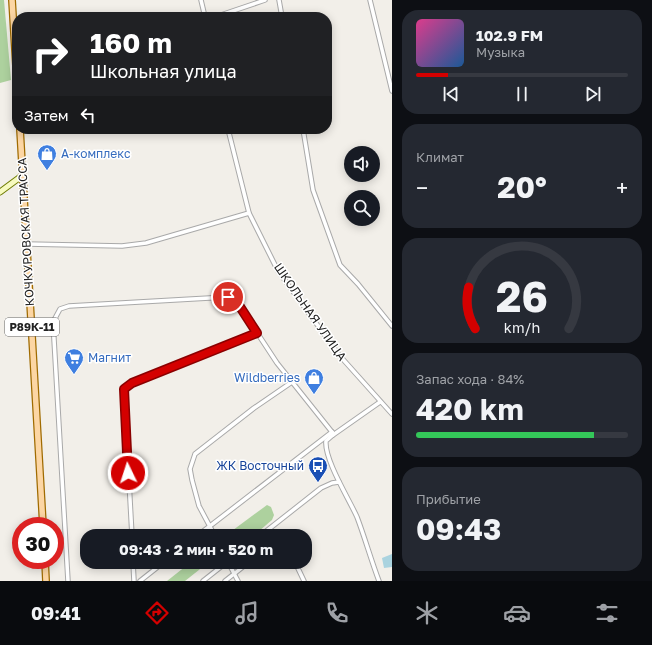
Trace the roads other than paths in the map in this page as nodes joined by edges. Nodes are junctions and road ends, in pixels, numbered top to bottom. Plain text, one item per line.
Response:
1 (12, 0) edge
2 (201, 0) edge
3 (265, 0) edge
4 (279, 0) edge
5 (370, 0) edge
6 (13, 12) edge
7 (204, 12) edge
8 (230, 12) edge
9 (281, 12) edge
10 (392, 92) edge
11 (20, 134) edge
12 (229, 134) edge
13 (303, 134) edge
14 (23, 175) junction
15 (0, 192) edge
16 (250, 213) junction
17 (27, 244) junction
18 (392, 326) edge
19 (257, 333) junction
20 (292, 382) junction
21 (380, 402) junction
22 (391, 412) edge
23 (333, 434) junction
24 (339, 482) junction
25 (42, 517) edge
26 (210, 526) junction
27 (132, 529) edge
28 (206, 529) edge
29 (212, 529) edge
30 (269, 529) edge
31 (45, 569) edge
32 (133, 569) edge
33 (155, 569) edge
34 (219, 569) edge
35 (232, 569) edge
36 (240, 569) edge
37 (298, 569) edge
38 (234, 574) junction
39 (46, 581) edge
40 (68, 581) edge
41 (134, 581) edge
42 (140, 581) edge
43 (203, 581) edge
44 (225, 581) edge
45 (238, 581) edge
46 (304, 581) edge
47 (379, 581) edge

1 - 6 main road
2 - 7 street
3 - 8 street
4 - 9 street
5 - 10 street
11 - 14 main road, КОЧКУРОВСКАЯ ТРАССА / Р89К-11
12 - 16 street, ШКОЛЬНАЯ УЛИЦА
13 - 18 street
14 - 15 street
14 - 17 main road, КОЧКУРОВСКАЯ ТРАССА / Р89К-11
16 - 17 street
16 - 21 street, ШКОЛЬНАЯ УЛИЦА
17 - 25 main road, КОЧКУРОВСКАЯ ТРАССА / Р89К-11
19 - 20 street
19 - 27 street
19 - 40 street
20 - 23 street
20 - 26 street
21 - 22 street, ШКОЛЬНАЯ УЛИЦА
21 - 23 street
23 - 24 street
23 - 26 street
24 - 30 street
24 - 47 street
26 - 28 street
26 - 29 street
31 - 39 main road
32 - 41 street
33 - 42 street
34 - 43 street
35 - 38 street
36 - 38 street
37 - 46 street
38 - 44 street
38 - 45 street

